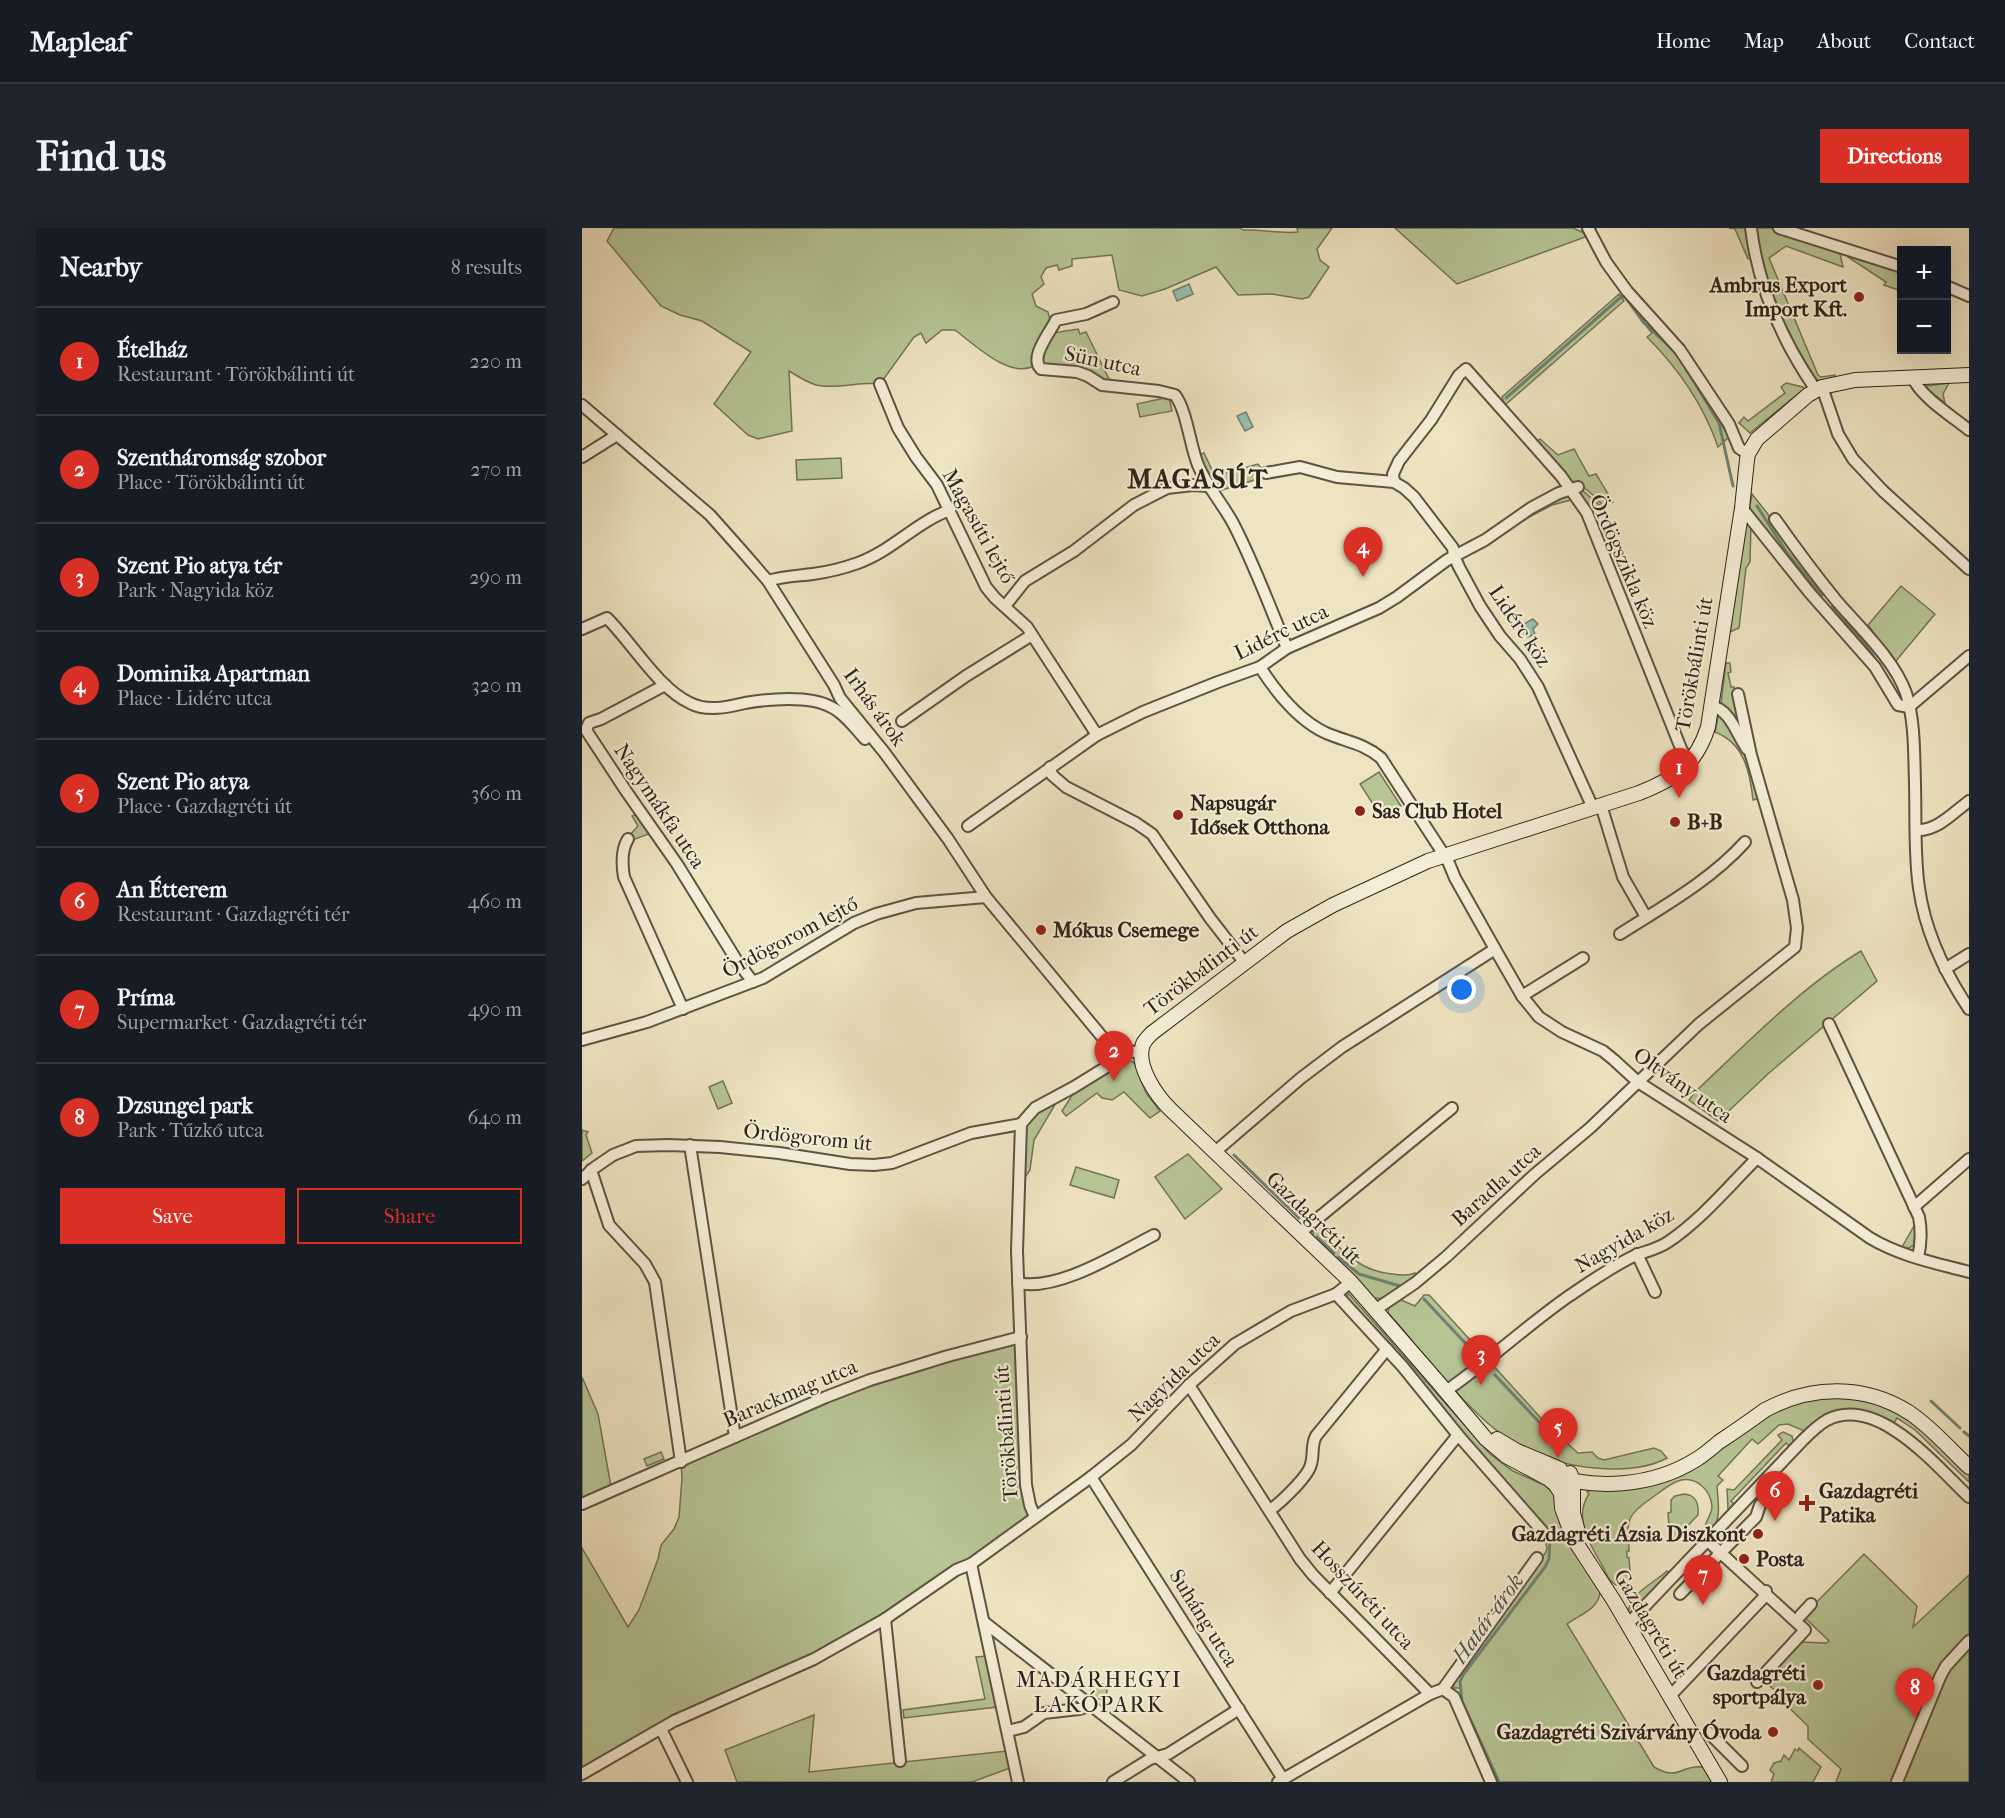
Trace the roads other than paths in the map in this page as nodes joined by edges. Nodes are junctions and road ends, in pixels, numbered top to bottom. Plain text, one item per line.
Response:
1 (1588, 228) edge
2 (1751, 228) edge
3 (1779, 228) edge
4 (1897, 265) edge
5 (1951, 288) edge
6 (1969, 296) edge
7 (1113, 302) dead end
8 (1969, 375) edge
9 (1913, 378) junction
10 (880, 384) dead end
11 (1816, 385) junction
12 (582, 405) edge
13 (1969, 430) edge
14 (617, 435) junction
15 (1748, 454) junction
16 (582, 457) edge
17 (1266, 473) dead end
18 (1394, 482) junction
19 (1207, 486) junction
20 (1574, 488) junction
21 (1742, 508) junction
22 (950, 510) junction
23 (1775, 519) dead end
24 (1454, 556) junction
25 (1969, 569) edge
26 (768, 580) junction
27 (1833, 596) junction
28 (1821, 605) junction
29 (1005, 606) junction
30 (582, 629) edge
31 (1032, 635) junction
32 (1287, 648) junction
33 (1969, 656) edge
34 (1260, 668) junction
35 (664, 685) junction
36 (1738, 694) dead end
37 (1712, 706) junction
38 (1909, 707) junction
39 (902, 721) dead end
40 (584, 725) edge
41 (1097, 735) junction
42 (884, 752) junction
43 (1751, 754) junction
44 (1691, 761) junction
45 (1050, 767) junction
46 (1969, 801) edge
47 (1597, 806) junction
48 (968, 826) dead end
49 (1917, 830) junction
50 (628, 839) dead end
51 (1745, 842) dead end
52 (1444, 855) junction
53 (986, 897) junction
54 (1646, 917) junction
55 (1620, 934) dead end
56 (1495, 949) junction
57 (1969, 954) edge
58 (1583, 958) dead end
59 (1244, 963) junction
60 (1945, 969) junction
61 (753, 982) junction
62 (1522, 996) junction
63 (683, 1009) junction
64 (1969, 1009) edge
65 (1829, 1024) dead end
66 (582, 1040) edge
67 (1118, 1049) junction
68 (1141, 1053) junction
69 (1638, 1082) junction
70 (1452, 1108) dead end
71 (1021, 1124) junction
72 (690, 1145) junction
73 (1215, 1152) junction
74 (1758, 1158) junction
75 (1969, 1159) edge
76 (591, 1170) junction
77 (582, 1179) edge
78 (1914, 1207) junction
79 (1300, 1233) junction
80 (1154, 1235) dead end
81 (1637, 1254) junction
82 (1918, 1258) junction
83 (1969, 1272) edge
84 (1351, 1282) junction
85 (1018, 1283) junction
86 (1656, 1292) dead end
87 (1336, 1294) junction
88 (1375, 1310) junction
89 (1021, 1337) junction
90 (1387, 1349) junction
91 (1189, 1385) junction
92 (1446, 1391) junction
93 (1465, 1413) junction
94 (1458, 1434) junction
95 (735, 1437) junction
96 (1712, 1448) junction
97 (681, 1462) junction
98 (1969, 1467) edge
99 (1091, 1477) junction
100 (1567, 1481) junction
101 (1596, 1483) junction
102 (1969, 1497) edge
103 (582, 1504) edge
104 (1760, 1504) dead end
105 (1270, 1510) junction
106 (1035, 1518) junction
107 (1577, 1527) junction
108 (1543, 1532) dead end
109 (1711, 1544) dead end
110 (1582, 1550) junction
111 (1721, 1553) junction
112 (1537, 1558) dead end
113 (971, 1564) junction
114 (1766, 1590) junction
115 (1330, 1593) junction
116 (1680, 1594) dead end
117 (1811, 1604) dead end
118 (1800, 1616) dead end
119 (885, 1619) junction
120 (984, 1622) junction
121 (1628, 1625) junction
122 (1969, 1641) edge
123 (1757, 1682) dead end
124 (1443, 1689) junction
125 (1430, 1694) junction
126 (1670, 1696) junction
127 (1093, 1705) junction
128 (1239, 1709) junction
129 (662, 1729) junction
130 (1008, 1731) junction
131 (1708, 1732) dead end
132 (1157, 1757) junction
133 (900, 1761) dead end
134 (1742, 1766) dead end
135 (582, 1774) edge
136 (1280, 1780) edge
137 (687, 1782) edge
138 (1018, 1782) edge
139 (1113, 1782) edge
140 (1189, 1782) edge
141 (1491, 1782) edge
142 (1720, 1782) edge
143 (1897, 1782) edge

1 - 15 street
2 - 11 street
3 - 4 street
5 - 6 street
7 - 19 street, Sün utca
8 - 9 street
9 - 11 street
9 - 13 street
10 - 22 street, Magasúti lejtő
11 - 15 street
11 - 25 street
12 - 14 street, Irhás árok
14 - 16 street
14 - 26 street, Irhás árok
15 - 21 street, Törökbálinti út
17 - 18 street
18 - 20 street, Ördögszikla köz
18 - 24 street, Lidérc köz
19 - 29 street
19 - 32 street, Sün utca
20 - 24 street, Lidérc utca
20 - 44 street, Ördögszikla köz
21 - 28 street
21 - 37 street, Törökbálinti út
22 - 26 street
22 - 29 street, Magasúti lejtő
23 - 27 street
24 - 32 street, Lidérc utca
24 - 47 street, Lidérc köz
26 - 42 street, Irhás árok
27 - 28 street
27 - 38 street
28 - 38 street
29 - 31 street, Magasúti lejtő
30 - 35 street
31 - 39 street
31 - 41 street, Magasúti lejtő
32 - 34 street, Lidérc utca
33 - 38 street
34 - 41 street, Lidérc utca
34 - 52 street, Oltvány utca
35 - 40 street, Nagymákfa utca
35 - 42 street
36 - 43 street
37 - 43 street
37 - 44 street, Törökbálinti út
38 - 49 street
40 - 61 street, Nagymákfa utca
41 - 45 street, Lidérc utca
42 - 53 street, Irhás árok
43 - 69 street, Baradla utca
44 - 47 street, Törökbálinti út
45 - 48 street, Lidérc utca
45 - 59 street
46 - 49 street
47 - 52 street, Törökbálinti út
47 - 54 street, Lidérc köz
49 - 60 street
50 - 63 street
51 - 54 street
52 - 56 street, Oltvány utca
52 - 59 street, Törökbálinti út
53 - 61 street, Ördögorom lejtő
53 - 67 street, Irhás árok
54 - 55 street
56 - 62 street, Oltvány utca
56 - 73 street
57 - 60 street
58 - 62 street
59 - 68 street, Törökbálinti út
60 - 64 street
61 - 63 street, Ördögorom lejtő
62 - 69 street, Oltvány utca
63 - 66 street, Ördögorom lejtő
65 - 78 street
67 - 68 street
67 - 71 street
68 - 73 street, Gazdagréti út
69 - 74 street, Oltvány utca
69 - 88 street, Baradla utca
70 - 79 street
71 - 72 street, Ördögorom út
71 - 85 street, Törökbálinti út
72 - 76 street, Ördögorom út
72 - 95 street
73 - 79 street, Gazdagréti út
74 - 81 street, Nagyida köz
74 - 82 street, Oltvány utca
75 - 78 street
76 - 77 street, Ördögorom út
76 - 97 street
78 - 82 street
79 - 84 street, Gazdagréti út
80 - 85 street
81 - 86 street
81 - 92 street, Nagyida köz
82 - 83 street, Oltvány utca
84 - 87 street, Nagyida utca
84 - 88 street, Gazdagréti út
85 - 89 street, Törökbálinti út
87 - 90 street, Gazdagréti út
87 - 91 street, Nagyida utca
88 - 92 street, Gazdagréti út
89 - 95 street, Barackmag utca
89 - 106 street, Törökbálinti út
90 - 94 street, Gazdagréti út
90 - 105 street
91 - 99 street, Nagyida utca
91 - 105 street, Hosszúréti utca
92 - 93 street, Gazdagréti út
93 - 100 street, Gazdagréti út
93 - 100 street, Gazdagréti út
94 - 108 street, Gazdagréti út
94 - 115 street
95 - 97 street, Barackmag utca
96 - 98 street
96 - 100 street
96 - 101 street
97 - 103 street, Barackmag utca
99 - 106 street, Nagyida utca
99 - 128 street, Suháng utca
100 - 101 street
100 - 107 street, Gazdagréti út
100 - 110 street, Gazdagréti út
101 - 107 street
102 - 121 street
104 - 111 street
105 - 115 street, Hosszúréti utca
106 - 113 street, Törökbálinti út
107 - 110 street, Gazdagréti út
109 - 111 street
110 - 121 street, Gazdagréti út
111 - 114 street
111 - 116 street
112 - 124 street
113 - 119 street, Törökbálinti út
113 - 120 street
114 - 123 street
114 - 126 street
115 - 125 street, Hosszúréti utca
117 - 118 street
119 - 129 street, Törökbálinti út
119 - 133 street
120 - 127 street
120 - 130 street
121 - 126 street, Gazdagréti út
122 - 143 street
124 - 125 street
124 - 141 street
125 - 136 street
126 - 142 street, Gazdagréti út
127 - 130 street
127 - 132 street
128 - 132 street
128 - 136 street, Suháng utca
129 - 135 street, Törökbálinti út
129 - 137 street
130 - 138 street
131 - 134 street
132 - 139 street
132 - 140 street

